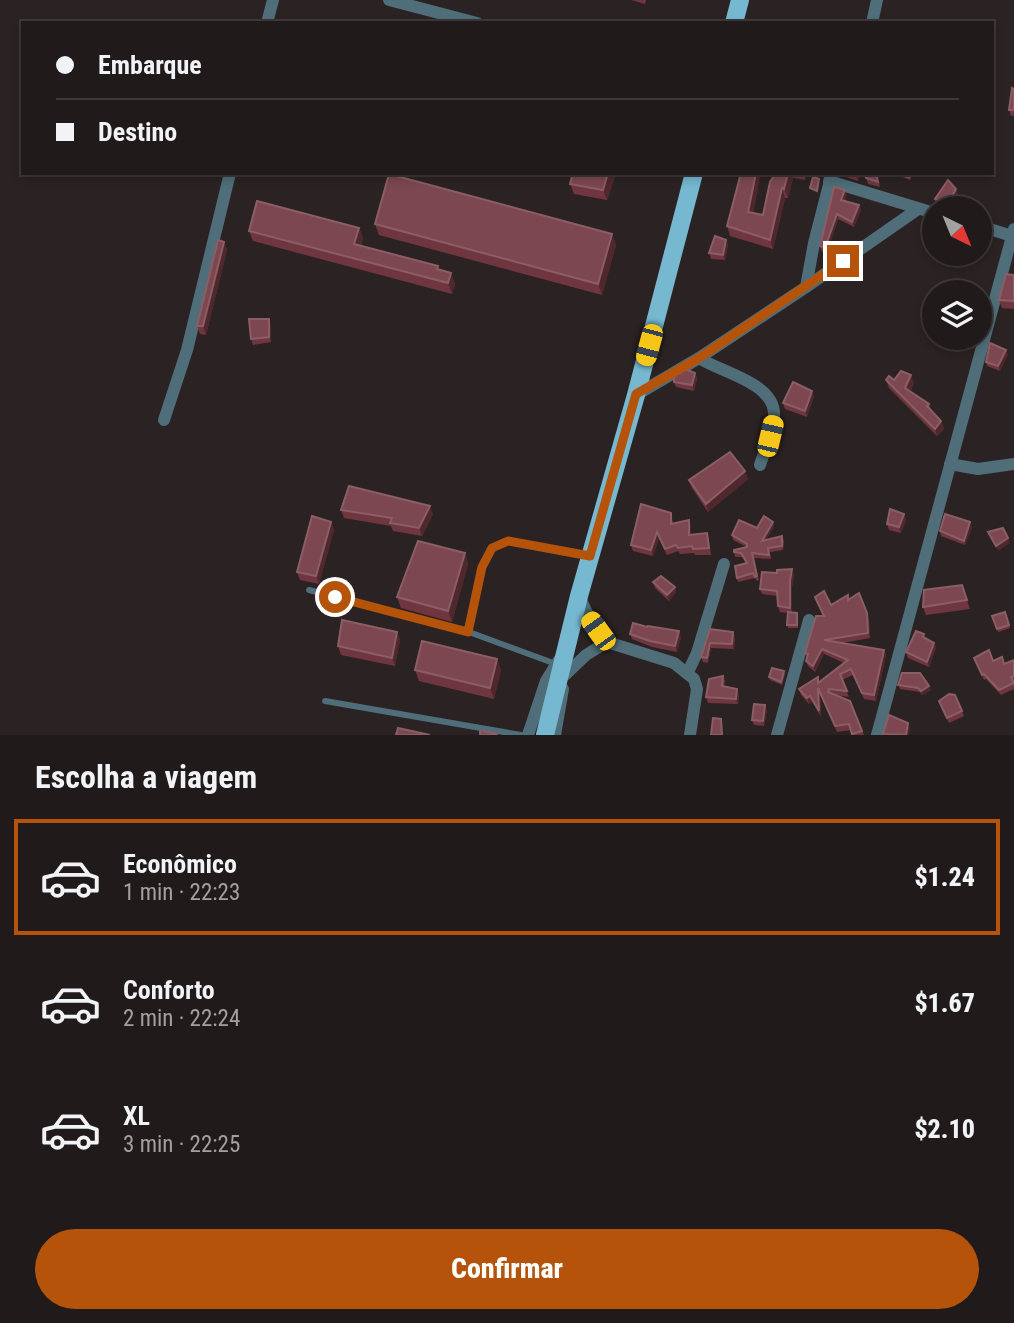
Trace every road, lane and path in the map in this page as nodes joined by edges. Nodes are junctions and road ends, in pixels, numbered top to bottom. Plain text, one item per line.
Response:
1 (273, 0) edge
2 (389, 0) edge
3 (740, 0) edge
4 (877, 0) edge
5 (268, 21) edge
6 (469, 21) edge
7 (735, 21) edge
8 (872, 21) edge
9 (230, 175) edge
10 (693, 175) edge
11 (831, 177) edge
12 (918, 209) junction
13 (922, 210) edge
14 (992, 228) edge
15 (1013, 232) edge
16 (806, 287) junction
17 (699, 358) junction
18 (636, 394) junction
19 (164, 420) dead end
20 (760, 464) dead end
21 (950, 464) junction
22 (1014, 464) edge
23 (590, 556) junction
24 (724, 564) dead end
25 (309, 590) dead end
26 (579, 596) junction
27 (809, 620) dead end
28 (468, 632) junction
29 (607, 642) junction
30 (560, 659) junction
31 (688, 672) junction
32 (565, 675) junction
33 (325, 701) dead end
34 (521, 735) edge
35 (528, 735) edge
36 (545, 735) edge
37 (555, 735) edge
38 (690, 735) edge
39 (778, 735) edge
40 (877, 735) edge

1 - 5 street
2 - 6 street
3 - 7 main road
4 - 8 street
9 - 19 street
10 - 18 main road
11 - 12 street
11 - 16 street
12 - 13 street
12 - 16 street
14 - 15 street
15 - 21 street
16 - 17 street
17 - 18 street
17 - 20 street
18 - 23 main road
21 - 22 street
21 - 40 street
23 - 26 main road
23 - 28 lane
24 - 31 street
25 - 28 lane
26 - 29 street
26 - 30 main road
27 - 39 street
28 - 30 lane
29 - 31 street
29 - 32 street
30 - 32 street
30 - 35 street
30 - 36 main road
31 - 38 street
32 - 37 street
33 - 34 lane

